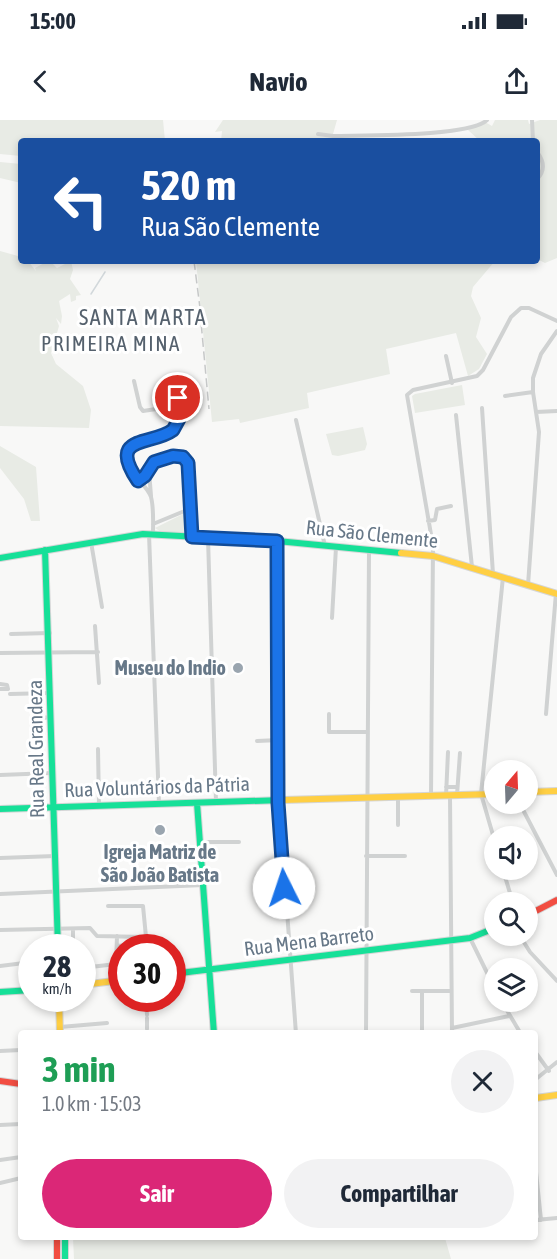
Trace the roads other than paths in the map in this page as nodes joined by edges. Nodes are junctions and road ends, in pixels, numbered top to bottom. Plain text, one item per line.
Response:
1 (487, 120) edge
2 (532, 120) edge
3 (318, 134) dead end
4 (533, 138) edge
5 (540, 158) edge
6 (540, 176) edge
7 (557, 321) edge
8 (557, 331) edge
9 (446, 356) dead end
10 (134, 381) dead end
11 (452, 383) junction
12 (177, 390) dead end
13 (533, 392) junction
14 (505, 396) dead end
15 (176, 406) junction
16 (482, 408) dead end
17 (536, 411) junction
18 (557, 411) edge
19 (456, 415) dead end
20 (296, 420) dead end
21 (149, 470) junction
22 (138, 481) junction
23 (151, 496) junction
24 (451, 506) dead end
25 (192, 508) junction
26 (428, 521) junction
27 (153, 524) junction
28 (151, 534) junction
29 (192, 537) junction
30 (208, 538) junction
31 (277, 541) junction
32 (92, 542) junction
33 (325, 546) junction
34 (336, 547) junction
35 (369, 549) junction
36 (45, 550) junction
37 (432, 556) junction
38 (0, 558) edge
39 (472, 567) junction
40 (494, 574) junction
41 (503, 577) junction
42 (528, 585) junction
43 (556, 594) edge
44 (102, 607) dead end
45 (332, 618) dead end
46 (96, 626) dead end
47 (50, 633) junction
48 (11, 634) dead end
49 (98, 652) junction
50 (53, 653) junction
51 (0, 654) edge
52 (99, 683) dead end
53 (0, 684) edge
54 (0, 690) edge
55 (51, 693) junction
56 (10, 694) dead end
57 (329, 714) dead end
58 (546, 714) dead end
59 (52, 717) junction
60 (42, 718) dead end
61 (368, 732) junction
62 (279, 740) junction
63 (257, 741) dead end
64 (98, 749) dead end
65 (448, 752) dead end
66 (460, 753) dead end
67 (53, 773) junction
68 (0, 775) edge
69 (446, 787) junction
70 (457, 787) junction
71 (557, 791) edge
72 (538, 792) edge
73 (481, 794) junction
74 (457, 795) junction
75 (431, 796) junction
76 (448, 796) junction
77 (398, 797) junction
78 (367, 798) junction
79 (279, 800) junction
80 (196, 802) junction
81 (216, 802) junction
82 (159, 803) junction
83 (99, 805) junction
84 (54, 807) junction
85 (0, 808) edge
86 (525, 814) edge
87 (398, 825) dead end
88 (490, 826) edge
89 (201, 842) junction
90 (238, 842) dead end
91 (55, 856) junction
92 (366, 856) junction
93 (405, 856) dead end
94 (0, 858) edge
95 (557, 875) edge
96 (204, 885) junction
97 (56, 890) junction
98 (0, 894) edge
99 (557, 900) edge
100 (108, 906) dead end
101 (538, 910) edge
102 (73, 929) junction
103 (0, 930) edge
104 (57, 930) junction
105 (484, 932) edge
106 (57, 934) edge
107 (73, 934) edge
108 (143, 934) edge
109 (108, 936) edge
110 (470, 938) junction
111 (450, 940) junction
112 (526, 946) edge
113 (367, 951) junction
114 (290, 960) junction
115 (18, 964) edge
116 (0, 966) edge
117 (484, 967) edge
118 (209, 969) junction
119 (186, 972) edge
120 (557, 981) edge
121 (18, 991) edge
122 (412, 991) dead end
123 (422, 991) junction
124 (451, 991) junction
125 (0, 992) edge
126 (59, 1012) edge
127 (147, 1012) edge
128 (507, 1012) edge
129 (509, 1016) junction
130 (107, 1023) dead end
131 (452, 1028) joint
132 (147, 1029) dead end
133 (60, 1030) edge
134 (214, 1030) edge
135 (296, 1030) edge
136 (366, 1030) edge
137 (422, 1030) edge
138 (518, 1030) edge
139 (18, 1050) edge
140 (0, 1051) edge
141 (538, 1056) edge
142 (557, 1062) edge
143 (549, 1071) junction
144 (538, 1078) edge
145 (0, 1081) edge
146 (18, 1084) edge
147 (557, 1095) edge
148 (538, 1098) edge
149 (18, 1124) edge
150 (0, 1125) edge
151 (18, 1157) edge
152 (0, 1160) edge
153 (18, 1179) edge
154 (0, 1184) edge
155 (557, 1218) edge
156 (538, 1220) edge
157 (57, 1240) edge
158 (65, 1240) edge
159 (65, 1258) edge
160 (57, 1259) edge

1 - 3 street
2 - 4 street
5 - 6 street
7 - 11 street
8 - 13 street
9 - 11 street
10 - 15 street
11 - 26 street
12 - 15 street
13 - 14 street
13 - 17 street
15 - 22 street
16 - 40 street
17 - 18 street
17 - 42 street
19 - 39 street
20 - 33 street
21 - 22 street
21 - 23 street
21 - 25 street
22 - 23 street
23 - 27 street
24 - 26 street
25 - 27 street
25 - 29 street
26 - 37 street
27 - 28 street
28 - 29 main road, Rua São Clemente
28 - 32 main road, Rua São Clemente
28 - 82 street
29 - 30 main road, Rua São Clemente
30 - 31 main road, Rua São Clemente
30 - 81 street
31 - 33 main road, Rua São Clemente
31 - 62 main road
32 - 36 main road, Rua São Clemente
32 - 44 street
33 - 34 main road, Rua São Clemente
34 - 35 main road, Rua São Clemente
34 - 45 street
35 - 37 main road, Rua São Clemente
35 - 61 street
36 - 38 main road, Rua São Clemente
36 - 47 main road, Rua Real Grandeza
37 - 39 main road, Rua São Clemente
37 - 75 street
39 - 40 main road, Rua São Clemente
40 - 41 main road, Rua São Clemente
41 - 42 main road, Rua São Clemente
41 - 73 street
42 - 43 main road, Rua São Clemente
43 - 58 street
46 - 49 street
47 - 48 street
47 - 50 main road, Rua Real Grandeza
49 - 50 street
49 - 52 street
50 - 51 street
50 - 55 main road, Rua Real Grandeza
53 - 54 street
55 - 56 street
55 - 59 main road, Rua Real Grandeza
57 - 61 street
59 - 60 street
59 - 67 main road, Rua Real Grandeza
61 - 78 street
62 - 63 street
62 - 79 main road
64 - 83 street
65 - 69 street
66 - 70 street
67 - 68 street
67 - 84 main road, Rua Real Grandeza
69 - 70 street
69 - 76 street
70 - 74 street
71 - 72 main road
73 - 74 main road, Rua Voluntários da Pátria
73 - 88 street
74 - 76 main road, Rua Voluntários da Pátria
75 - 76 main road, Rua Voluntários da Pátria
75 - 77 main road, Rua Voluntários da Pátria
76 - 111 street
77 - 78 main road, Rua Voluntários da Pátria
77 - 87 street
78 - 79 main road, Rua Voluntários da Pátria
78 - 92 street
79 - 81 main road, Rua Voluntários da Pátria
79 - 114 street
80 - 81 main road, Rua Voluntários da Pátria
80 - 82 main road, Rua Voluntários da Pátria
80 - 89 main road
82 - 83 main road, Rua Voluntários da Pátria
83 - 84 main road, Rua Voluntários da Pátria
84 - 85 main road, Rua Voluntários da Pátria
84 - 91 main road, Rua Real Grandeza
86 - 95 street
89 - 90 street
89 - 96 main road
91 - 94 street
91 - 97 main road, Rua Real Grandeza
92 - 93 street
92 - 113 street
96 - 97 street
96 - 118 main road
97 - 98 street
97 - 104 main road, Rua Real Grandeza
99 - 101 main road
100 - 108 street
102 - 104 street
102 - 107 street
102 - 109 street
103 - 104 street
104 - 106 main road, Rua Real Grandeza
105 - 110 main road, Rua Mena Barreto
110 - 111 main road, Rua Mena Barreto
110 - 117 street
111 - 113 main road, Rua Mena Barreto
111 - 124 street
112 - 120 street
113 - 114 main road, Rua Mena Barreto
113 - 136 street
114 - 118 main road, Rua Mena Barreto
114 - 135 street
115 - 116 street
118 - 119 main road, Rua Mena Barreto
118 - 134 main road
121 - 125 main road
122 - 123 street
123 - 124 street
123 - 137 street
124 - 131 street
126 - 133 main road
127 - 132 street
128 - 129 street
129 - 131 street
129 - 138 street
130 - 133 street
139 - 140 street
141 - 143 street
142 - 143 street
143 - 144 street
145 - 146 main road
147 - 148 main road
149 - 150 street
151 - 152 street
153 - 154 street
155 - 156 street
157 - 160 main road
158 - 159 main road

